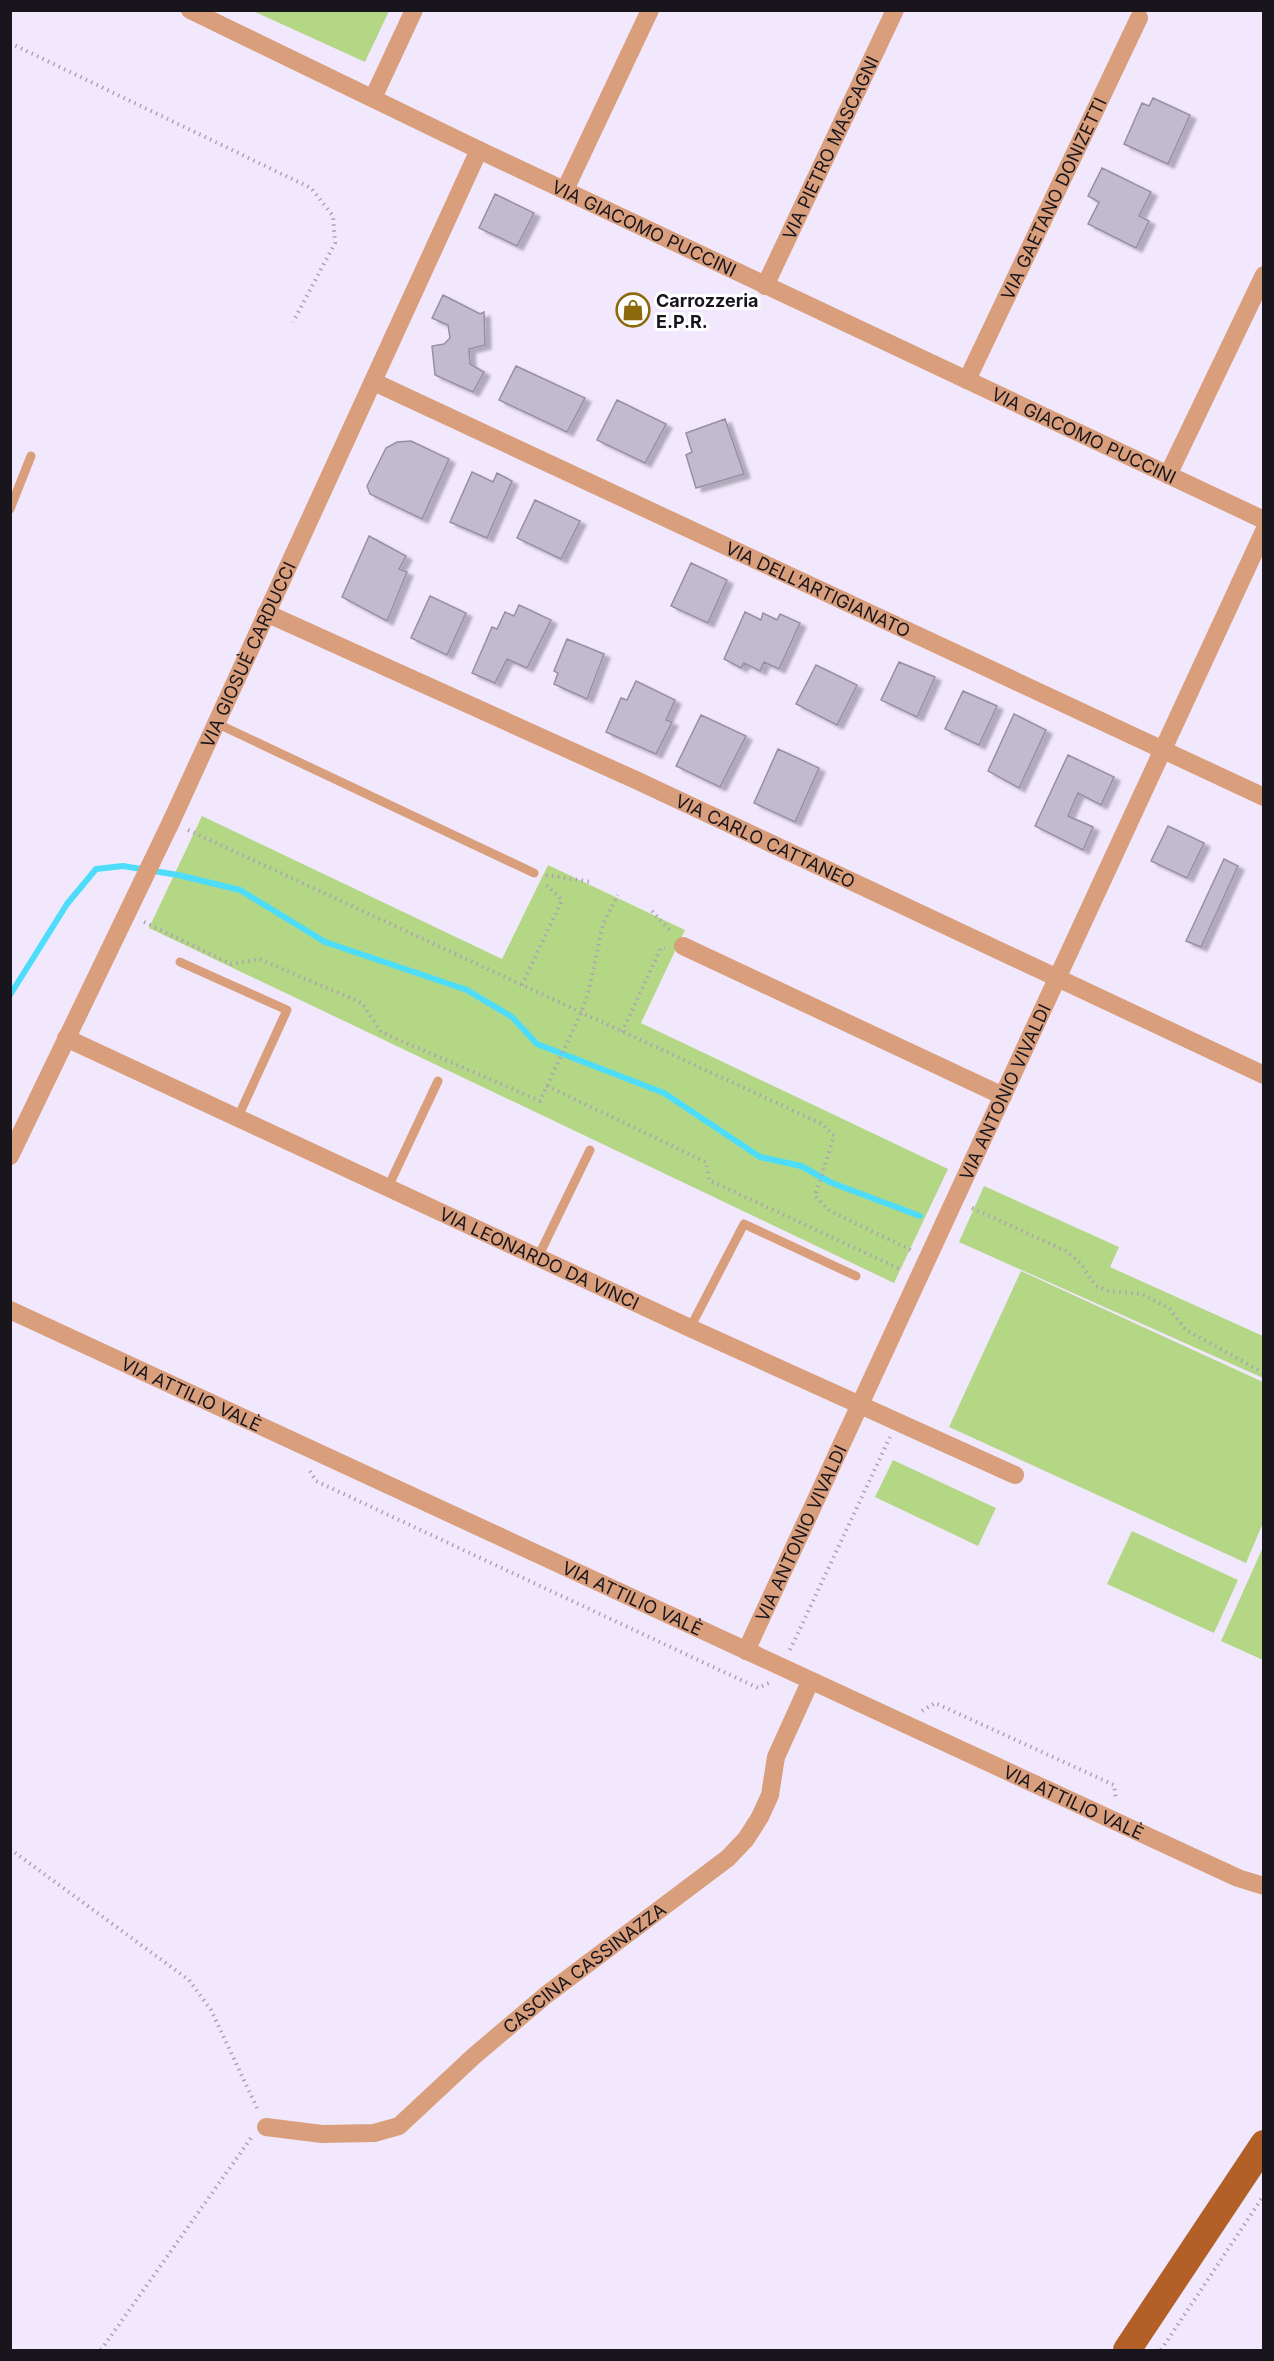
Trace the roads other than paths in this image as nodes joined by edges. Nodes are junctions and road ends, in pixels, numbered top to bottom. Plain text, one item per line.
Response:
1 (190, 10) edge
2 (414, 10) edge
3 (650, 10) edge
4 (895, 10) edge
5 (1139, 18) dead end
6 (373, 98) junction
7 (479, 150) junction
8 (565, 190) junction
9 (1263, 275) edge
10 (765, 286) junction
11 (967, 380) junction
12 (374, 382) junction
13 (31, 456) dead end
14 (1168, 476) junction
15 (10, 509) edge
16 (1263, 520) edge
17 (1263, 531) edge
18 (266, 614) junction
19 (216, 723) junction
20 (1163, 750) junction
21 (1263, 797) edge
22 (534, 873) road end
23 (683, 946) road end
24 (180, 962) dead end
25 (1057, 980) junction
26 (66, 1038) junction
27 (1263, 1076) edge
28 (438, 1081) dead end
29 (1003, 1096) junction
30 (238, 1117) junction
31 (590, 1150) dead end
32 (10, 1156) edge
33 (388, 1187) junction
34 (538, 1257) junction
35 (856, 1276) dead end
36 (10, 1310) edge
37 (690, 1328) junction
38 (861, 1406) junction
39 (1016, 1475) dead end
40 (746, 1651) junction
41 (810, 1682) junction
42 (1261, 1887) edge
43 (266, 2127) road end
44 (1263, 2144) edge
45 (1127, 2350) edge

1 - 6 street, VIA GIACOMO PUCCINI
2 - 6 street
3 - 8 street
4 - 10 street, VIA PIETRO MASCAGNI
5 - 11 street, VIA GAETANO DONIZETTI
6 - 7 street, VIA GIACOMO PUCCINI
7 - 8 street, VIA GIACOMO PUCCINI
7 - 12 street, VIA GIOSUÈ CARDUCCI
8 - 10 street, VIA GIACOMO PUCCINI
9 - 14 street
10 - 11 street, VIA GIACOMO PUCCINI
11 - 14 street, VIA GIACOMO PUCCINI
12 - 18 street, VIA GIOSUÈ CARDUCCI
12 - 20 street, VIA DELL'ARTIGIANATO
13 - 15 lane
14 - 16 street, VIA GIACOMO PUCCINI
17 - 20 street, VIA ANTONIO VIVALDI
18 - 19 street, VIA GIOSUÈ CARDUCCI
18 - 25 street, VIA CARLO CATTANEO
19 - 22 lane
19 - 26 street, VIA GIOSUÈ CARDUCCI
20 - 21 street, VIA DELL'ARTIGIANATO
20 - 25 street, VIA ANTONIO VIVALDI
23 - 29 street
24 - 30 lane
25 - 27 street, VIA CARLO CATTANEO
25 - 29 street, VIA ANTONIO VIVALDI
26 - 30 street, VIA LEONARDO DA VINCI
26 - 32 street, VIA GIOSUÈ CARDUCCI
28 - 33 lane
29 - 38 street, VIA ANTONIO VIVALDI
30 - 33 street, VIA LEONARDO DA VINCI
31 - 34 lane
33 - 34 street, VIA LEONARDO DA VINCI
34 - 37 street, VIA LEONARDO DA VINCI
35 - 37 lane
36 - 40 street, VIA ATTILIO VALÈ
37 - 38 street, VIA LEONARDO DA VINCI
38 - 39 street, VIA LEONARDO DA VINCI
38 - 40 street, VIA ANTONIO VIVALDI
40 - 41 street, VIA ATTILIO VALÈ
41 - 42 street, VIA ATTILIO VALÈ
41 - 43 street, CASCINA CASSINAZZA
44 - 45 main road

